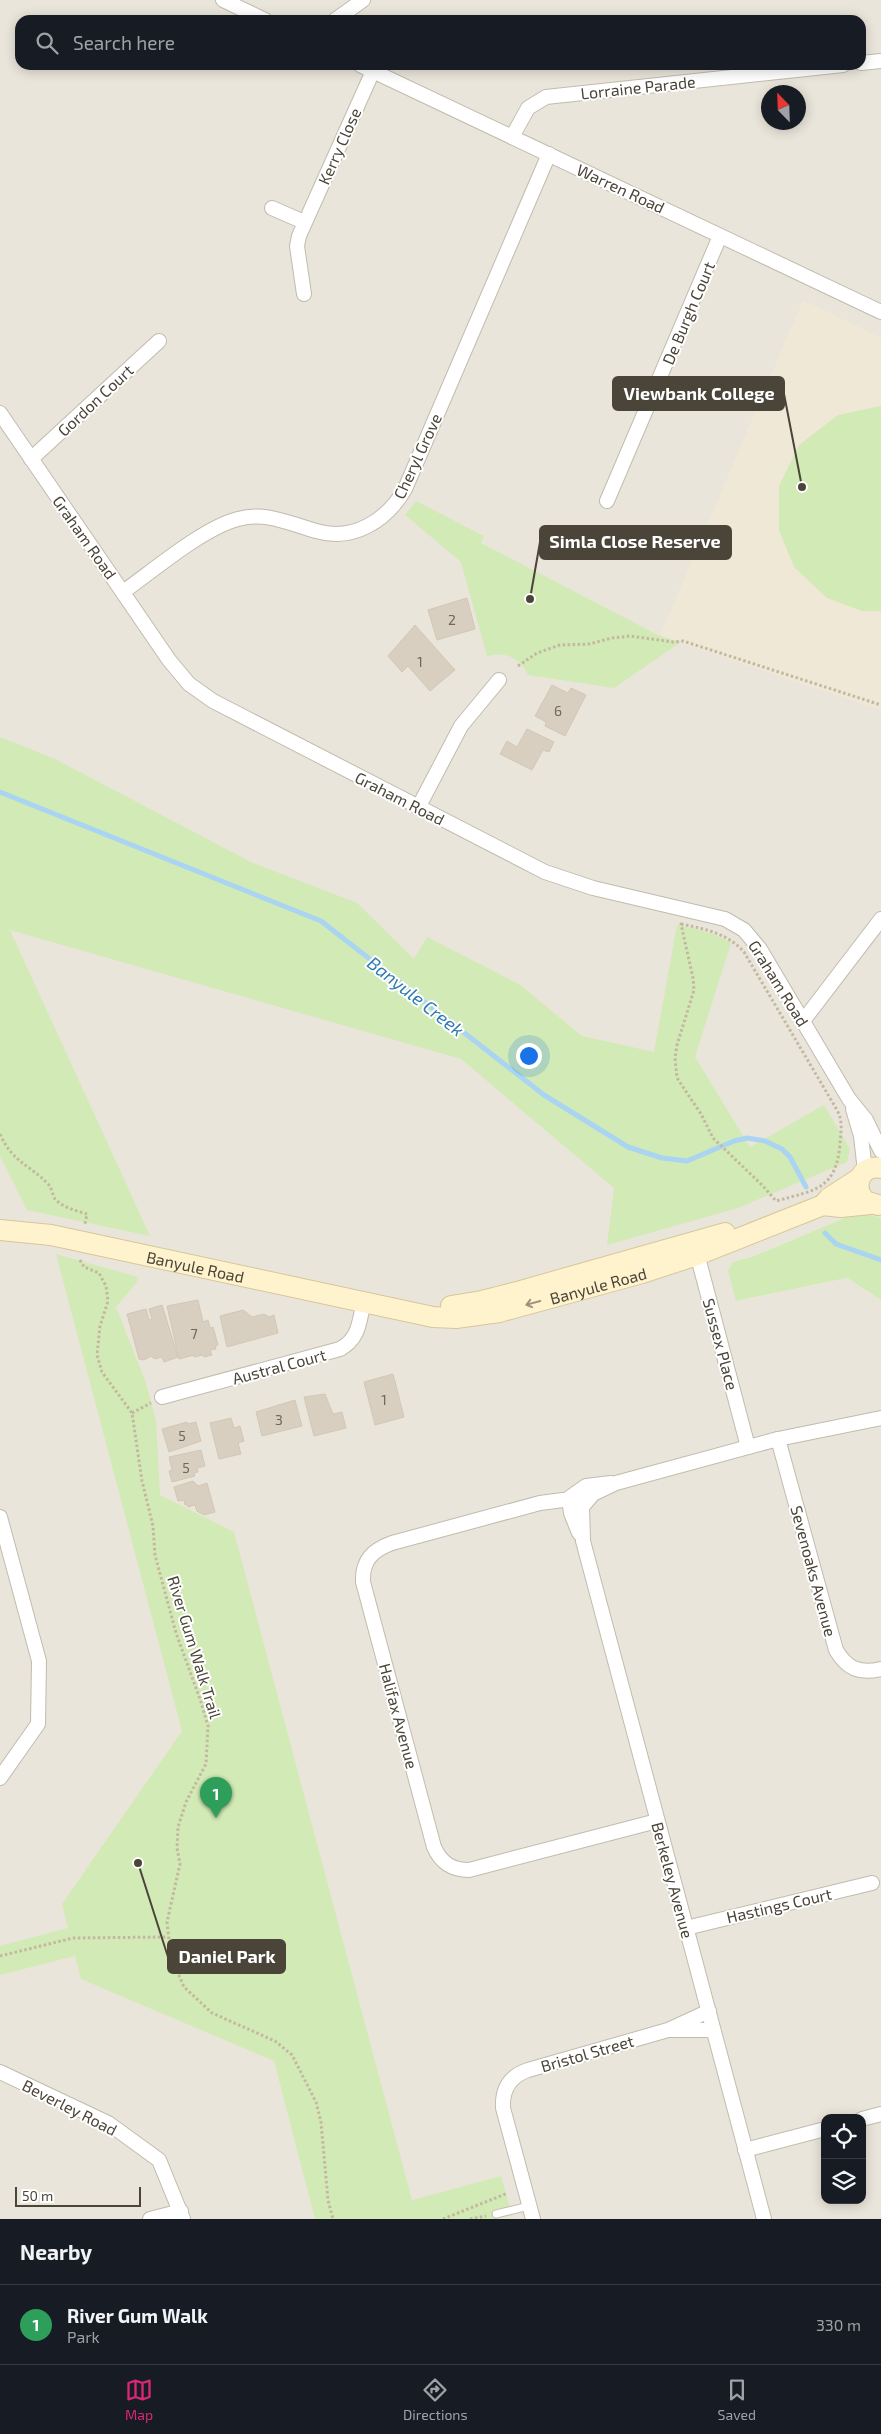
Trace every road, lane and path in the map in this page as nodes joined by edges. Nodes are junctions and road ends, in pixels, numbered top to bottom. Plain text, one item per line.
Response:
1 (223, 0) edge
2 (363, 0) edge
3 (254, 15) edge
4 (342, 15) edge
5 (881, 61) edge
6 (866, 62) edge
7 (365, 70) edge
8 (370, 70) edge
9 (797, 70) edge
10 (512, 137) junction
11 (548, 154) junction
12 (272, 208) dead end
13 (304, 222) junction
14 (720, 236) junction
15 (304, 294) dead end
16 (881, 312) edge
17 (159, 341) dead end
18 (0, 414) edge
19 (31, 459) junction
20 (607, 501) dead end
21 (123, 592) junction
22 (518, 666) dead end
23 (499, 680) dead end
24 (881, 705) edge
25 (418, 808) junction
26 (881, 919) edge
27 (803, 1021) junction
28 (849, 1099) junction
29 (0, 1134) edge
30 (881, 1151) edge
31 (736, 1161) joint
32 (868, 1172) edge
33 (823, 1205) junction
34 (876, 1205) edge
35 (0, 1230) edge
36 (83, 1242) junction
37 (696, 1247) junction
38 (364, 1301) junction
39 (391, 1306) junction
40 (162, 1397) dead end
41 (881, 1418) edge
42 (778, 1438) junction
43 (748, 1447) junction
44 (616, 1483) junction
45 (568, 1501) junction
46 (584, 1503) junction
47 (0, 1517) edge
48 (583, 1540) junction
49 (881, 1669) edge
50 (0, 1778) edge
51 (656, 1821) junction
52 (872, 1883) dead end
53 (686, 1928) junction
54 (167, 1937) junction
55 (0, 1956) edge
56 (709, 2011) junction
57 (668, 2030) junction
58 (713, 2030) junction
59 (0, 2072) edge
60 (881, 2114) edge
61 (866, 2118) edge
62 (821, 2130) edge
63 (745, 2150) junction
64 (508, 2193) dead end
65 (531, 2212) edge
66 (496, 2214) dead end
67 (182, 2215) edge
68 (150, 2219) edge
69 (333, 2219) edge
70 (443, 2219) edge
71 (764, 2219) edge

1 - 3 street
2 - 4 street
5 - 6 street
7 - 13 street, Kerry Close
8 - 10 street, Warren Road
9 - 10 street, Lorraine Parade
10 - 11 street, Warren Road
11 - 14 street, Warren Road
11 - 21 street, Cheryl Grove
12 - 13 street
13 - 15 street, Kerry Close
14 - 16 street, Warren Road
14 - 20 street, De Burgh Court
17 - 19 street, Gordon Court
18 - 19 street, Graham Road
19 - 21 street, Graham Road
21 - 25 street, Graham Road
22 - 24 path
23 - 25 street
25 - 27 street, Graham Road
26 - 27 street
27 - 28 street, Graham Road
28 - 30 street, Graham Road
28 - 32 street, Graham Road
29 - 36 path, River Gum Walk Trail
31 - 31 path
32 - 33 street, Banyule Road
32 - 34 street
33 - 34 street, Banyule Road
33 - 37 street, Banyule Road
35 - 36 street, Banyule Road
36 - 38 street, Banyule Road
36 - 54 path, River Gum Walk Trail
37 - 39 street, Banyule Road
37 -> 39 street, Banyule Road
37 - 43 street, Sussex Place
38 - 39 street, Banyule Road
38 - 40 street, Austral Court
41 - 42 street
42 - 43 street
42 - 49 street, Sevenoaks Avenue
43 - 44 street
44 - 45 street
44 - 46 street
45 - 46 street, Halifax Avenue
45 - 48 street, Berkeley Avenue
45 - 51 street, Halifax Avenue
46 - 48 street, Berkeley Avenue
47 - 50 street
48 - 51 street, Berkeley Avenue
51 - 53 street, Berkeley Avenue
52 - 53 street, Hastings Court
53 - 56 street, Berkeley Avenue
54 - 55 path
54 - 69 path, River Gum Walk Trail
56 - 57 street, Bristol Street
56 - 58 street, Berkeley Avenue
57 - 58 street, Bristol Street
57 - 65 street, Bristol Street
58 - 63 street, Berkeley Avenue
59 - 67 street, Beverley Road
60 - 61 street
62 - 63 street
63 - 71 street, Berkeley Avenue
64 - 70 path
65 - 66 lane
67 - 68 street

